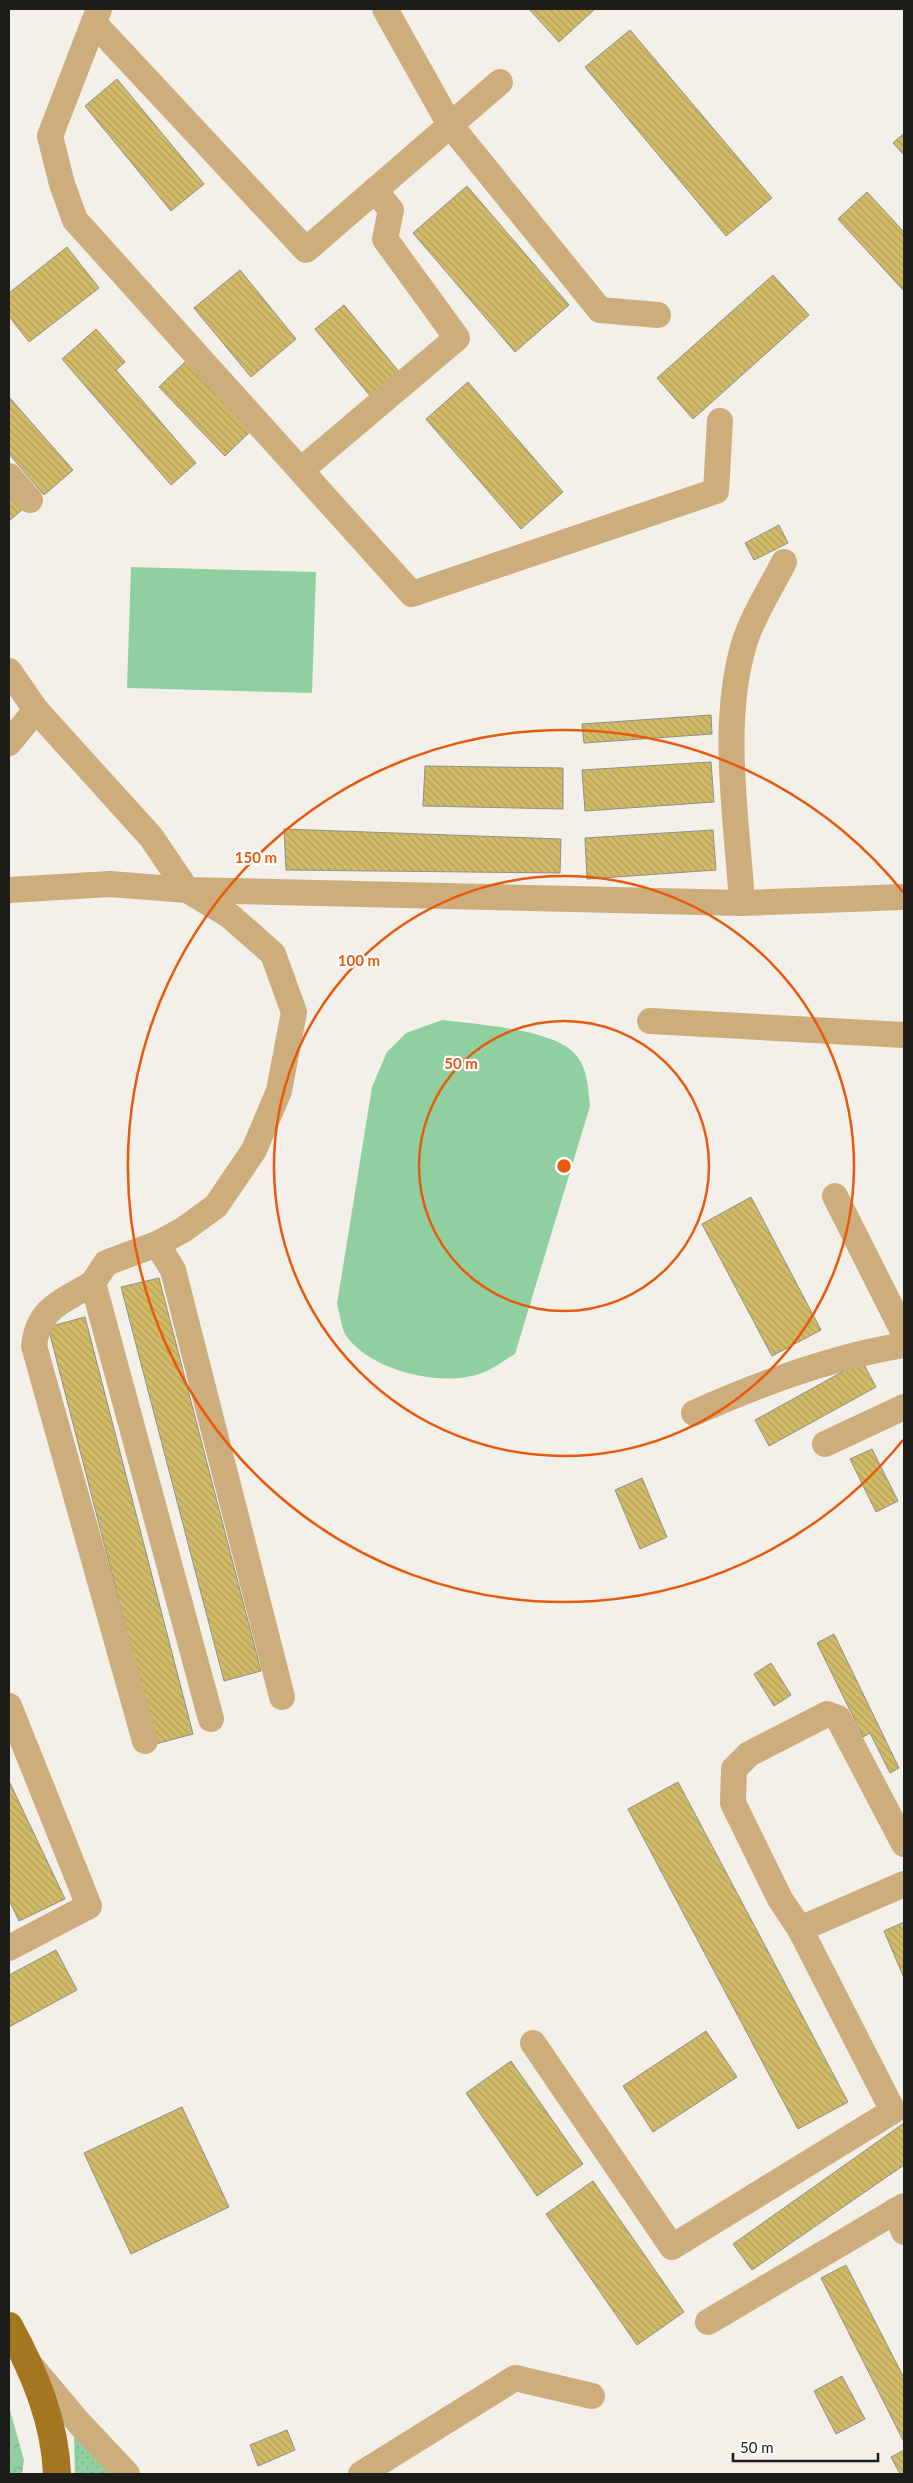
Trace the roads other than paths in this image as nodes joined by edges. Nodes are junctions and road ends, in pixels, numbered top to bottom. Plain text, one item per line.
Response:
1 (385, 9) edge
2 (97, 16) edge
3 (500, 82) dead end
4 (450, 125) junction
5 (375, 190) junction
6 (658, 316) dead end
7 (720, 421) dead end
8 (301, 470) junction
9 (9, 476) edge
10 (30, 500) dead end
11 (784, 562) dead end
12 (9, 671) edge
13 (36, 710) junction
14 (9, 743) edge
15 (9, 890) edge
16 (187, 890) junction
17 (904, 897) edge
18 (742, 903) junction
19 (650, 1021) dead end
20 (904, 1035) edge
21 (835, 1196) dead end
22 (157, 1244) junction
23 (93, 1283) junction
24 (904, 1333) edge
25 (904, 1345) edge
26 (904, 1407) edge
27 (694, 1413) dead end
28 (825, 1444) dead end
29 (282, 1697) dead end
30 (9, 1706) edge
31 (211, 1719) dead end
32 (145, 1741) dead end
33 (904, 1844) edge
34 (904, 1884) edge
35 (800, 1929) junction
36 (9, 1948) edge
37 (533, 2043) dead end
38 (901, 2217) edge
39 (708, 2322) dead end
40 (9, 2326) edge
41 (30, 2364) junction
42 (592, 2396) dead end
43 (57, 2474) edge
44 (127, 2474) edge
45 (361, 2474) edge

1 - 4 street
2 - 5 street
2 - 8 street
3 - 4 street
4 - 5 street
4 - 6 street
5 - 8 street
7 - 8 street
9 - 10 street
11 - 18 street
12 - 13 street
13 - 14 street
13 - 16 street
15 - 16 street
16 - 18 street
16 - 22 street
17 - 18 street
19 - 20 street
21 - 24 street
22 - 23 street
22 - 29 street
23 - 31 street
23 - 32 street
25 - 27 street
26 - 28 street
30 - 36 street
33 - 35 street
34 - 35 street
35 - 37 street
38 - 39 street
40 - 41 main road
41 - 43 main road
41 - 44 street
42 - 45 street

